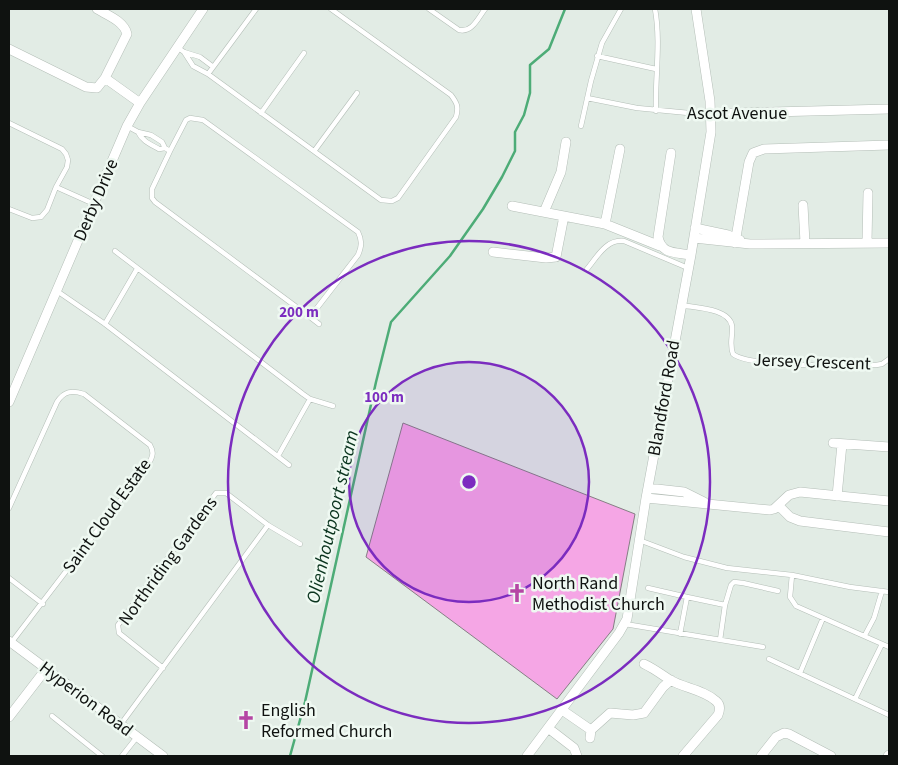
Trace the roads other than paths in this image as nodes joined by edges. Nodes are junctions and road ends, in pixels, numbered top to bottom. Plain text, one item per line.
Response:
1 (97, 9) edge
2 (203, 9) edge
3 (256, 9) edge
4 (331, 9) edge
5 (429, 9) edge
6 (485, 9) edge
7 (621, 9) edge
8 (655, 9) edge
9 (696, 9) edge
10 (9, 49) edge
11 (181, 49) junction
12 (304, 53) dead end
13 (597, 56) junction
14 (212, 66) junction
15 (656, 69) junction
16 (208, 74) junction
17 (105, 78) junction
18 (357, 93) dead end
19 (587, 98) junction
20 (140, 103) junction
21 (889, 109) edge
22 (656, 111) junction
23 (261, 113) junction
24 (699, 114) joint
25 (712, 115) junction
26 (9, 123) edge
27 (127, 126) junction
28 (581, 126) dead end
29 (138, 132) junction
30 (566, 142) dead end
31 (889, 145) edge
32 (167, 149) junction
33 (620, 149) dead end
34 (315, 150) junction
35 (671, 153) dead end
36 (56, 187) junction
37 (868, 193) dead end
38 (94, 204) junction
39 (803, 205) dead end
40 (512, 206) dead end
41 (9, 208) edge
42 (544, 212) junction
43 (564, 216) junction
44 (605, 224) junction
45 (695, 228) junction
46 (694, 238) junction
47 (735, 240) junction
48 (867, 242) junction
49 (805, 243) junction
50 (889, 243) edge
51 (660, 246) junction
52 (115, 251) dead end
53 (493, 252) dead end
54 (691, 255) junction
55 (688, 268) junction
56 (137, 269) junction
57 (587, 269) dead end
58 (57, 291) junction
59 (680, 306) junction
60 (310, 317) junction
61 (105, 324) junction
62 (319, 324) dead end
63 (889, 359) edge
64 (310, 399) junction
65 (9, 402) edge
66 (333, 406) dead end
67 (889, 447) edge
68 (278, 456) junction
69 (289, 465) dead end
70 (648, 488) junction
71 (837, 496) junction
72 (646, 498) junction
73 (889, 501) edge
74 (706, 503) junction
75 (778, 506) junction
76 (9, 508) edge
77 (268, 525) junction
78 (889, 532) edge
79 (639, 540) junction
80 (300, 544) dead end
81 (792, 575) junction
82 (9, 578) edge
83 (648, 588) dead end
84 (778, 591) dead end
85 (882, 591) junction
86 (889, 592) edge
87 (686, 597) junction
88 (43, 604) junction
89 (725, 605) junction
90 (823, 618) junction
91 (625, 624) junction
92 (680, 634) junction
93 (865, 635) junction
94 (720, 640) junction
95 (10, 642) edge
96 (882, 644) junction
97 (763, 647) dead end
98 (889, 647) edge
99 (769, 659) dead end
100 (644, 664) dead end
101 (163, 668) junction
102 (46, 669) junction
103 (800, 673) junction
104 (671, 680) junction
105 (855, 699) junction
106 (562, 710) junction
107 (889, 715) edge
108 (52, 716) dead end
109 (9, 717) edge
110 (121, 724) junction
111 (548, 728) junction
112 (137, 737) junction
113 (102, 756) edge
114 (122, 756) edge
115 (164, 756) edge
116 (528, 756) edge
117 (577, 756) edge
118 (683, 756) edge
119 (761, 756) edge
120 (831, 756) edge

1 - 17 street
2 - 11 street, Derby Drive
3 - 14 lane
4 - 34 lane
5 - 6 lane
7 - 13 lane
8 - 15 lane
9 - 25 street, Blandford Road
10 - 17 street
11 - 14 lane
11 - 16 lane
11 - 20 street, Derby Drive
12 - 23 lane
13 - 15 lane
13 - 19 lane
14 - 16 lane
15 - 22 lane
16 - 23 lane
17 - 20 street
18 - 34 lane
19 - 22 lane, Ascot Avenue
19 - 28 lane
20 - 27 street, Derby Drive
21 - 25 street, Ascot Avenue
22 - 24 lane, Ascot Avenue
23 - 34 lane
24 - 25 street, Ascot Avenue
25 - 45 street, Blandford Road
26 - 36 lane
27 - 29 lane
27 - 38 street, Derby Drive
29 - 32 lane
29 - 32 lane
30 - 42 street
31 - 47 street
32 - 60 lane
32 - 60 lane
33 - 44 street
35 - 51 street
36 - 38 lane
36 - 41 lane
37 - 48 street
38 - 58 street, Derby Drive
39 - 49 street
40 - 42 street
42 - 43 street
43 - 44 street
43 - 53 street
44 - 51 street
45 - 46 street, Blandford Road
45 - 47 street
46 - 47 street
46 - 54 street, Blandford Road
47 - 49 street
48 - 49 street
48 - 50 street
51 - 54 street
52 - 56 lane
54 - 55 street, Blandford Road
55 - 57 lane
55 - 59 street, Blandford Road
56 - 61 lane
56 - 64 lane
58 - 61 lane
58 - 65 street, Derby Drive
59 - 63 lane, Jersey Crescent
59 - 70 street, Blandford Road
60 - 62 lane
61 - 68 lane
64 - 66 lane
64 - 68 lane
67 - 71 street
68 - 69 lane
70 - 72 street, Blandford Road
70 - 74 street
71 - 73 street
71 - 75 street
72 - 74 street
72 - 79 street, Blandford Road
74 - 75 street
75 - 78 street
76 - 88 lane, Saint Cloud Estate
77 - 80 lane, Northriding Gardens
77 - 101 lane
77 - 101 lane, Northriding Gardens
79 - 81 lane
79 - 91 street, Blandford Road
81 - 85 lane
81 - 90 lane
82 - 88 lane
83 - 87 lane
84 - 89 lane
85 - 86 lane
85 - 93 lane
87 - 89 lane
87 - 92 lane
88 - 95 lane, Saint Cloud Estate
89 - 94 lane
90 - 93 lane
90 - 103 lane
91 - 92 lane
91 - 106 street, Blandford Road
92 - 94 lane
93 - 96 lane
94 - 97 lane
95 - 102 street, Hyperion Road
96 - 98 lane
96 - 105 lane
99 - 103 lane
100 - 104 street
101 - 110 lane
102 - 109 street
102 - 110 street, Hyperion Road
103 - 105 lane
104 - 106 street
104 - 118 street
105 - 107 lane
106 - 111 street, Blandford Road
108 - 113 lane
110 - 112 street, Hyperion Road
111 - 116 street, Blandford Road
111 - 117 street
112 - 114 lane
112 - 115 street, Hyperion Road
119 - 120 street

